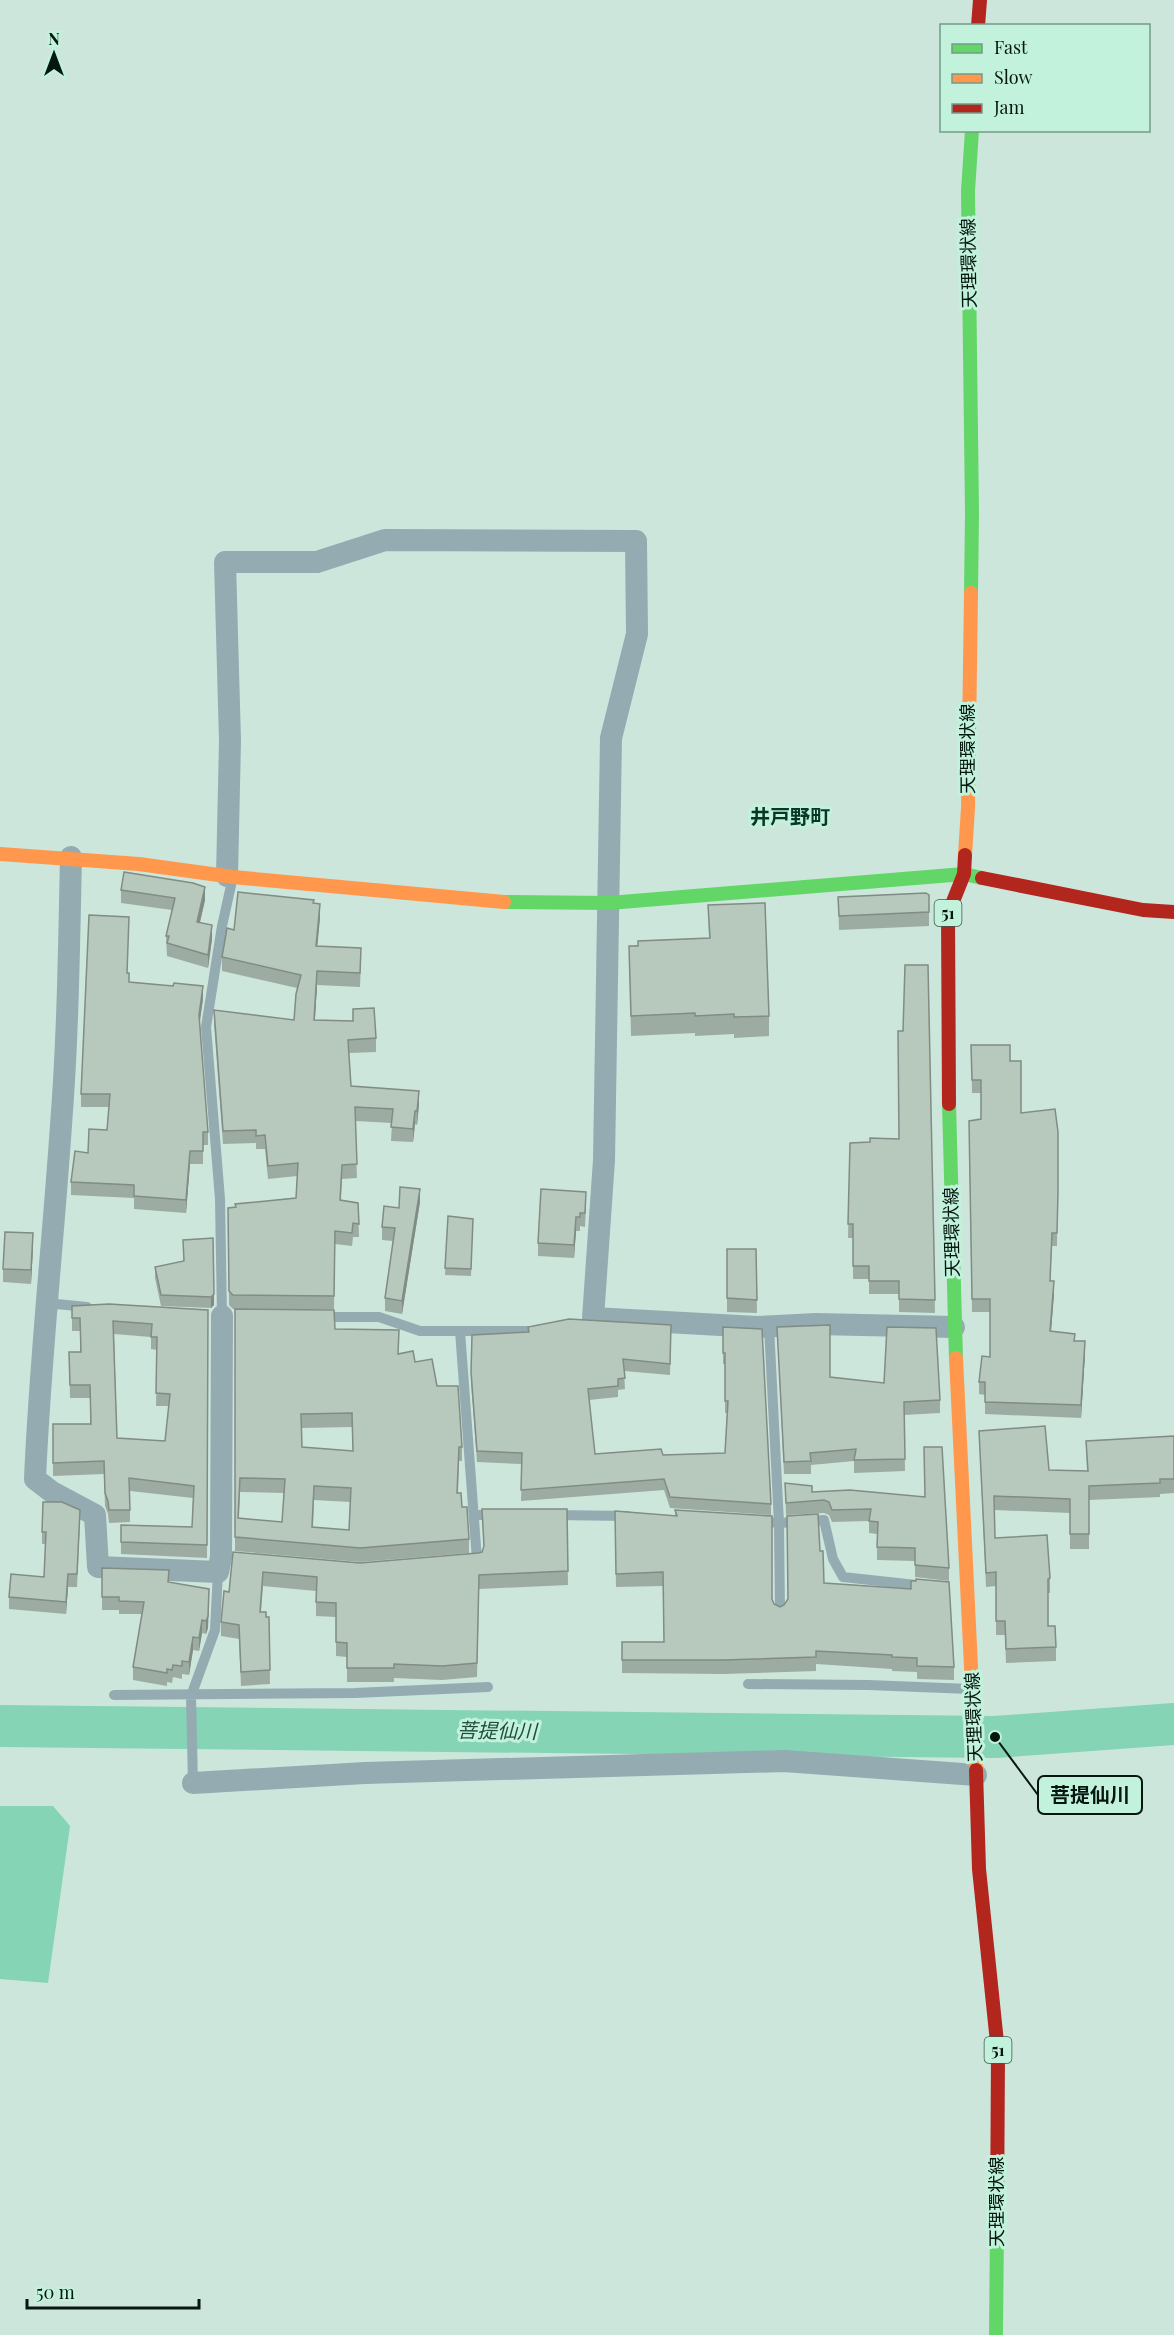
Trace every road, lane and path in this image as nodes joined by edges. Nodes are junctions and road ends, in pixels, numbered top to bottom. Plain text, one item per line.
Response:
1 (980, 0) edge
2 (978, 24) edge
3 (972, 132) edge
4 (0, 854) edge
5 (71, 857) junction
6 (964, 874) junction
7 (230, 876) junction
8 (609, 903) junction
9 (1174, 912) edge
10 (46, 1303) junction
11 (102, 1309) edge
12 (222, 1315) joint
13 (312, 1316) edge
14 (553, 1325) edge
15 (769, 1326) junction
16 (954, 1327) junction
17 (460, 1331) junction
18 (475, 1515) junction
19 (509, 1515) edge
20 (544, 1515) edge
21 (636, 1516) edge
22 (746, 1520) edge
23 (779, 1523) junction
24 (453, 1562) edge
25 (224, 1563) junction
26 (933, 1587) edge
27 (780, 1613) edge
28 (748, 1684) dead end
29 (488, 1687) dead end
30 (973, 1694) junction
31 (114, 1695) dead end
32 (191, 1699) junction
33 (975, 1770) junction
34 (192, 1779) joint
35 (996, 2335) edge

1 - 2 main road
3 - 6 main road, 天理環状線 / 51
4 - 5 main road
5 - 7 main road
5 - 10 street
6 - 8 main road
6 - 9 main road
6 - 16 main road, 天理環状線 / 51
7 - 8 main road
7 - 8 street
7 - 12 lane
8 - 15 street
10 - 11 lane
10 - 25 street
12 - 25 street
13 - 17 lane
14 - 17 lane
15 - 16 street
15 - 23 lane
16 - 30 main road, 天理環状線 / 51
17 - 18 lane
18 - 19 lane
18 - 24 lane
20 - 21 lane
22 - 23 lane
23 - 26 lane
23 - 27 lane
25 - 32 lane
28 - 30 lane
29 - 32 lane
30 - 33 main road, 天理環状線 / 51
31 - 32 lane
32 - 34 lane
33 - 34 street
33 - 35 main road, 天理環状線 / 51

